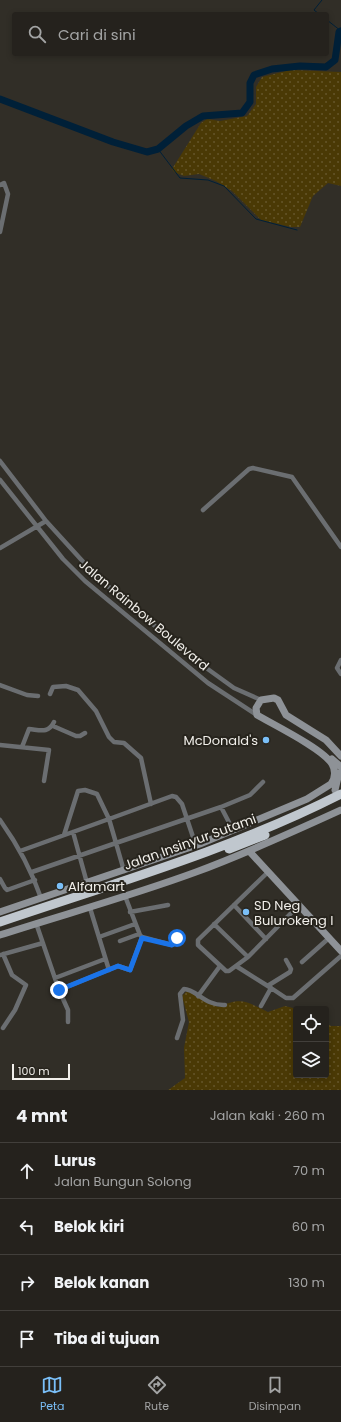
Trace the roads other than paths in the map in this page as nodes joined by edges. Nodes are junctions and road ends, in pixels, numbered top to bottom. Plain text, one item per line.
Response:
1 (0, 185) edge
2 (0, 232) edge
3 (0, 461) edge
4 (0, 480) edge
5 (203, 510) dead end
6 (46, 521) junction
7 (37, 527) junction
8 (341, 547) edge
9 (0, 548) edge
10 (341, 660) edge
11 (341, 674) edge
12 (0, 685) edge
13 (50, 694) dead end
14 (38, 696) dead end
15 (261, 700) junction
16 (257, 715) junction
17 (85, 733) dead end
18 (0, 745) edge
19 (22, 747) junction
20 (316, 750) junction
21 (341, 756) edge
22 (339, 765) edge
23 (44, 781) dead end
24 (263, 782) dead end
25 (339, 788) edge
26 (341, 800) edge
27 (151, 804) junction
28 (221, 807) junction
29 (341, 810) edge
30 (109, 819) junction
31 (188, 819) junction
32 (0, 820) edge
33 (233, 830) junction
34 (73, 832) junction
35 (64, 835) junction
36 (116, 843) junction
37 (197, 850) junction
38 (20, 851) junction
39 (248, 851) junction
40 (80, 855) junction
41 (124, 871) junction
42 (32, 872) junction
43 (268, 873) junction
44 (0, 879) edge
45 (35, 880) junction
46 (87, 883) junction
47 (125, 896) junction
48 (41, 898) junction
49 (168, 905) dead end
50 (234, 906) junction
51 (298, 906) junction
52 (90, 908) junction
53 (0, 912) edge
54 (130, 912) junction
55 (0, 922) edge
56 (36, 924) junction
57 (134, 924) junction
58 (214, 924) junction
59 (0, 927) edge
60 (0, 935) edge
61 (140, 936) junction
62 (99, 937) junction
63 (177, 938) dead end
64 (329, 938) junction
65 (266, 939) junction
66 (120, 941) dead end
67 (43, 943) junction
68 (341, 951) edge
69 (1, 955) edge
70 (341, 956) edge
71 (248, 957) junction
72 (105, 959) junction
73 (286, 960) dead end
74 (302, 962) dead end
75 (220, 966) junction
76 (236, 966) junction
77 (109, 970) junction
78 (55, 978) junction
79 (270, 986) junction
80 (59, 990) junction
81 (198, 996) junction
82 (226, 1005) dead end
83 (261, 1006) dead end
84 (68, 1022) dead end
85 (3, 1028) dead end
86 (177, 1038) dead end

1 - 2 street
3 - 6 street, Jalan Rainbow Boulevard
4 - 7 street, Jalan Rainbow Boulevard
5 - 8 street
6 - 7 street
6 - 15 street, Jalan Rainbow Boulevard
7 - 9 street
7 - 16 street, Jalan Rainbow Boulevard
10 - 11 street
12 - 14 street
13 - 27 street
15 - 16 street
15 - 21 street
16 - 20 street
17 - 19 street
18 - 19 street
19 - 23 street
20 - 22 street
20 - 33 street
22 - 25 street
24 - 28 street
25 - 37 highway, Jalan Insinyur Sutami
26 - 59 highway, Jalan Insinyur Sutami
27 - 30 street
27 - 31 street
28 - 31 street
28 - 33 street
29 - 39 street
30 - 34 street
30 - 35 street
30 - 36 street
31 - 36 street
31 - 37 street
32 - 38 street
33 - 37 street
34 - 35 street
34 - 40 street
35 - 38 street
36 - 40 street
36 - 41 street
37 - 41 street
37 - 55 highway, Jalan Insinyur Sutami
38 - 42 street
39 - 43 street
39 - 47 street
40 - 42 street
40 - 46 street
41 - 46 street
42 - 45 street
43 - 50 street
43 - 51 street
44 - 45 street
45 - 48 street
46 - 48 street
47 - 52 street
47 - 54 street
48 - 53 street
49 - 54 street
50 - 58 street
50 - 65 street
51 - 64 street
51 - 65 street
52 - 56 street
52 - 62 street
54 - 57 street
56 - 60 street
56 - 67 street
57 - 61 street
57 - 62 street
58 - 71 street
58 - 75 street
61 - 63 street
61 - 66 street
61 - 77 street
62 - 72 street
64 - 68 street
64 - 74 street
65 - 71 street
67 - 69 street
67 - 78 street
69 - 85 street
70 - 79 street
71 - 76 street
72 - 77 street
72 - 78 street
73 - 79 street
75 - 76 street
75 - 81 street
76 - 79 street
77 - 80 street
78 - 80 street
79 - 83 street
80 - 84 street
81 - 82 street
81 - 86 street

